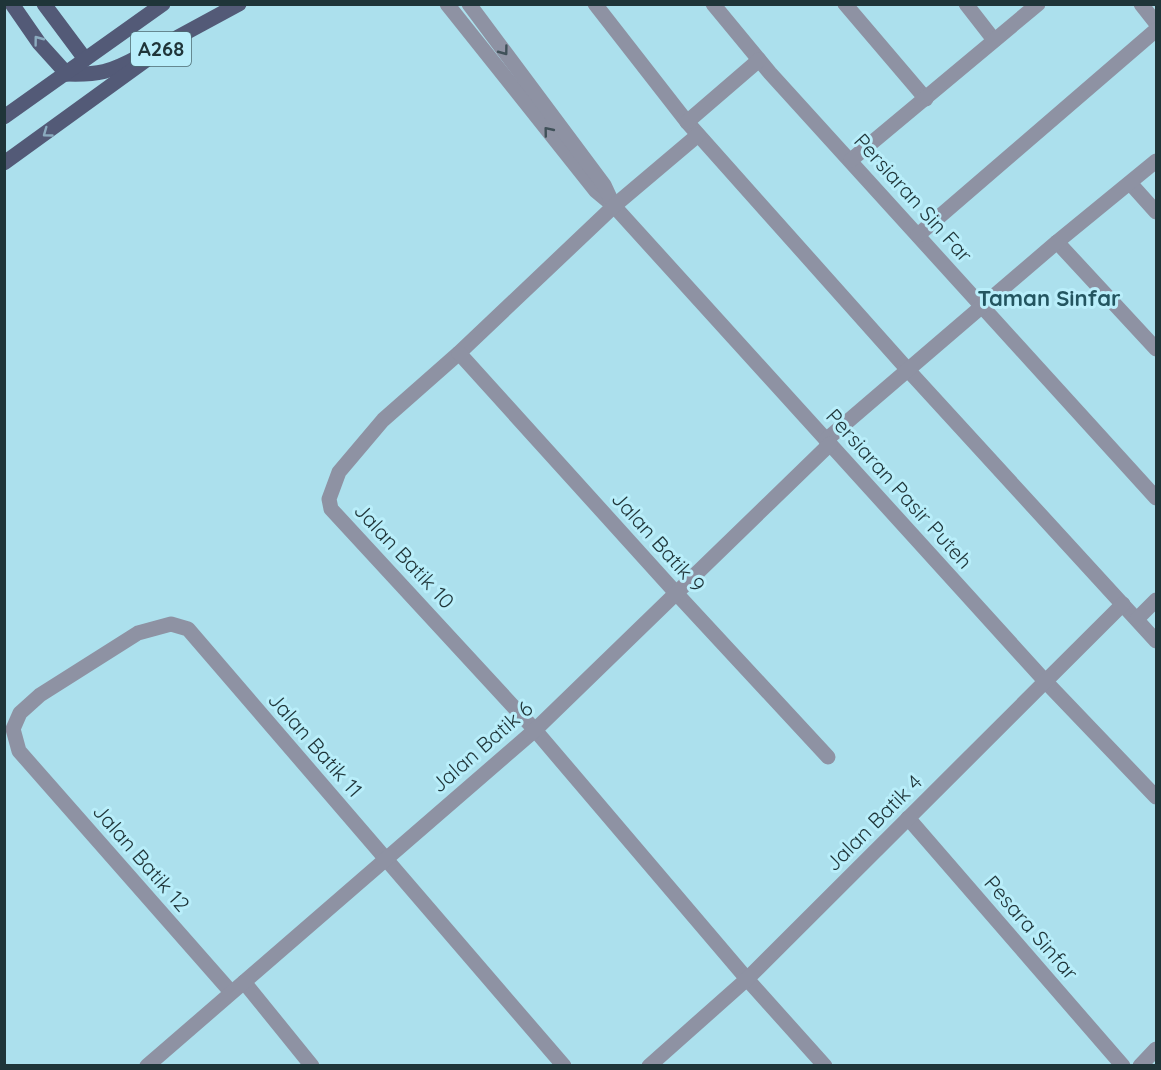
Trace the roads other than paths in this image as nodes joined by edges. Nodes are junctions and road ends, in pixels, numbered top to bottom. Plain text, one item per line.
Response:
1 (12, 4) edge
2 (44, 4) edge
3 (163, 4) edge
4 (238, 4) edge
5 (447, 4) edge
6 (469, 4) edge
7 (595, 4) edge
8 (713, 4) edge
9 (845, 4) edge
10 (966, 4) edge
11 (1038, 4) edge
12 (1141, 4) edge
13 (1156, 23) edge
14 (1156, 30) edge
15 (178, 37) junction
16 (994, 40) junction
17 (759, 60) junction
18 (86, 67) junction
19 (67, 74) junction
20 (926, 99) junction
21 (89, 102) junction
22 (4, 117) edge
23 (687, 122) junction
24 (698, 135) junction
25 (851, 160) junction
26 (1156, 161) edge
27 (4, 163) edge
28 (1130, 183) junction
29 (614, 206) junction
30 (1156, 212) edge
31 (918, 235) junction
32 (1057, 243) junction
33 (982, 307) junction
34 (1156, 349) edge
35 (459, 353) junction
36 (908, 370) junction
37 (828, 442) junction
38 (1156, 498) edge
39 (676, 593) junction
40 (1156, 600) edge
41 (1123, 604) junction
42 (1137, 619) junction
43 (1156, 640) edge
44 (1046, 681) junction
45 (535, 730) junction
46 (18, 751) joint
47 (828, 757) dead end
48 (1156, 797) edge
49 (908, 818) junction
50 (385, 859) junction
51 (747, 979) junction
52 (244, 982) junction
53 (231, 992) junction
54 (1156, 1049) edge
55 (147, 1065) edge
56 (312, 1065) edge
57 (564, 1065) edge
58 (649, 1065) edge
59 (825, 1065) edge
60 (1123, 1065) edge
61 (1140, 1065) edge

19 -> 1 main road
2 - 18 main road
3 - 18 main road, A268
4 - 15 main road, A268
29 -> 5 street, Persiaran Pasir Puteh
6 -> 29 street, Persiaran Pasir Puteh
7 - 23 street
8 - 17 street, Persiaran Sin Far
9 - 20 street
10 - 16 street
11 - 16 street
12 - 13 street
14 - 31 street
15 - 18 main road
15 - 21 main road, A268
16 - 20 street
17 - 23 street
17 - 25 street, Persiaran Sin Far
18 - 19 main road, A268
18 - 21 main road
19 - 22 main road, A268
20 - 25 street
21 -> 27 main road, A268
23 - 24 street
24 - 29 street, Jalan Batik 10
24 - 36 street
25 - 31 street, Persiaran Sin Far
26 - 28 street, Jalan Batik 6
28 - 30 street
28 - 32 street, Jalan Batik 6
29 - 35 street, Jalan Batik 10
29 - 37 street, Persiaran Pasir Puteh
31 - 33 street, Persiaran Sin Far
32 - 33 street, Jalan Batik 6
32 - 34 street
33 - 36 street, Jalan Batik 6
33 - 38 street, Persiaran Sin Far
35 - 39 street, Jalan Batik 9
35 - 45 street, Jalan Batik 10
36 - 37 street, Jalan Batik 6
36 - 41 street
37 - 39 street, Jalan Batik 6
37 - 44 street, Persiaran Pasir Puteh
39 - 45 street, Jalan Batik 6
39 - 47 street, Jalan Batik 9
40 - 42 street
41 - 42 street
41 - 44 street, Jalan Batik 4
42 - 43 street
44 - 48 street, Persiaran Pasir Puteh
44 - 49 street, Jalan Batik 4
45 - 50 street, Jalan Batik 6
45 - 51 street, Jalan Batik 10
46 - 50 street, Jalan Batik 11
46 - 53 street, Jalan Batik 12
49 - 51 street, Jalan Batik 4
49 - 60 street, Pesara Sinfar
50 - 52 street, Jalan Batik 6
50 - 57 street, Jalan Batik 11
51 - 58 street, Jalan Batik 4
51 - 59 street, Jalan Batik 10
52 - 53 street, Jalan Batik 6
52 - 56 street
53 - 55 street, Jalan Batik 6
54 - 61 street

